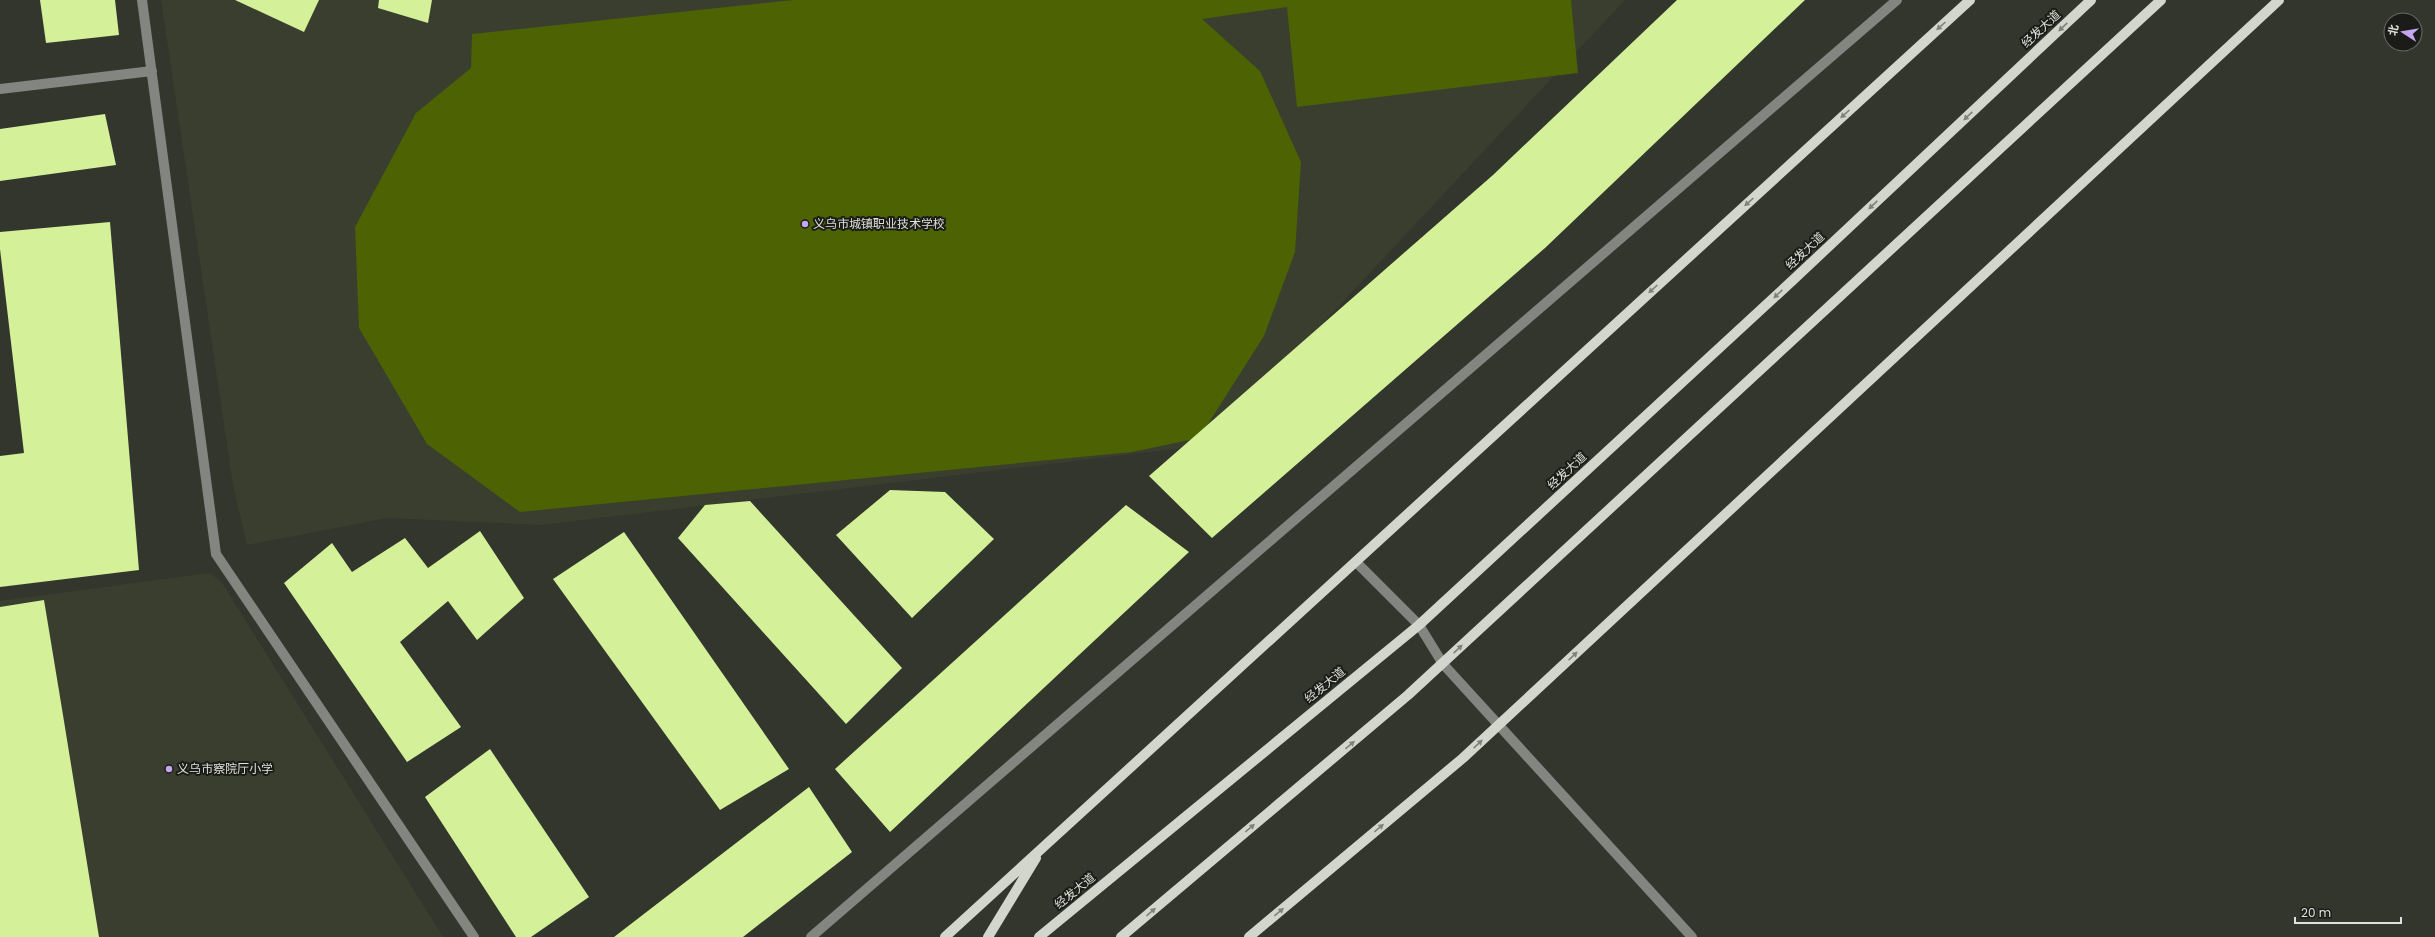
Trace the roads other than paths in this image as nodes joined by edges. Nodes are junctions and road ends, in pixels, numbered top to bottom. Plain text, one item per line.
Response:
1 (142, 0) edge
2 (1897, 0) edge
3 (1970, 0) edge
4 (2091, 0) edge
5 (2161, 0) edge
6 (2279, 0) edge
7 (152, 71) junction
8 (0, 89) edge
9 (1356, 562) junction
10 (1419, 625) junction
11 (1443, 664) junction
12 (1498, 726) junction
13 (1043, 848) junction
14 (474, 937) edge
15 (811, 937) edge
16 (945, 937) edge
17 (988, 937) edge
18 (1039, 937) edge
19 (1121, 937) edge
20 (1250, 937) edge
21 (1692, 937) edge

1 - 7 street
2 - 15 street
3 -> 9 main road
4 -> 10 main road, 经发大道
11 -> 5 main road
12 -> 6 main road
7 - 8 street
7 - 14 street
9 - 10 street
9 - 13 main road
10 - 11 street
10 - 18 main road, 经发大道
11 - 12 street
19 -> 11 main road
20 -> 12 main road
12 - 21 street
13 - 16 main road
13 - 17 main road

